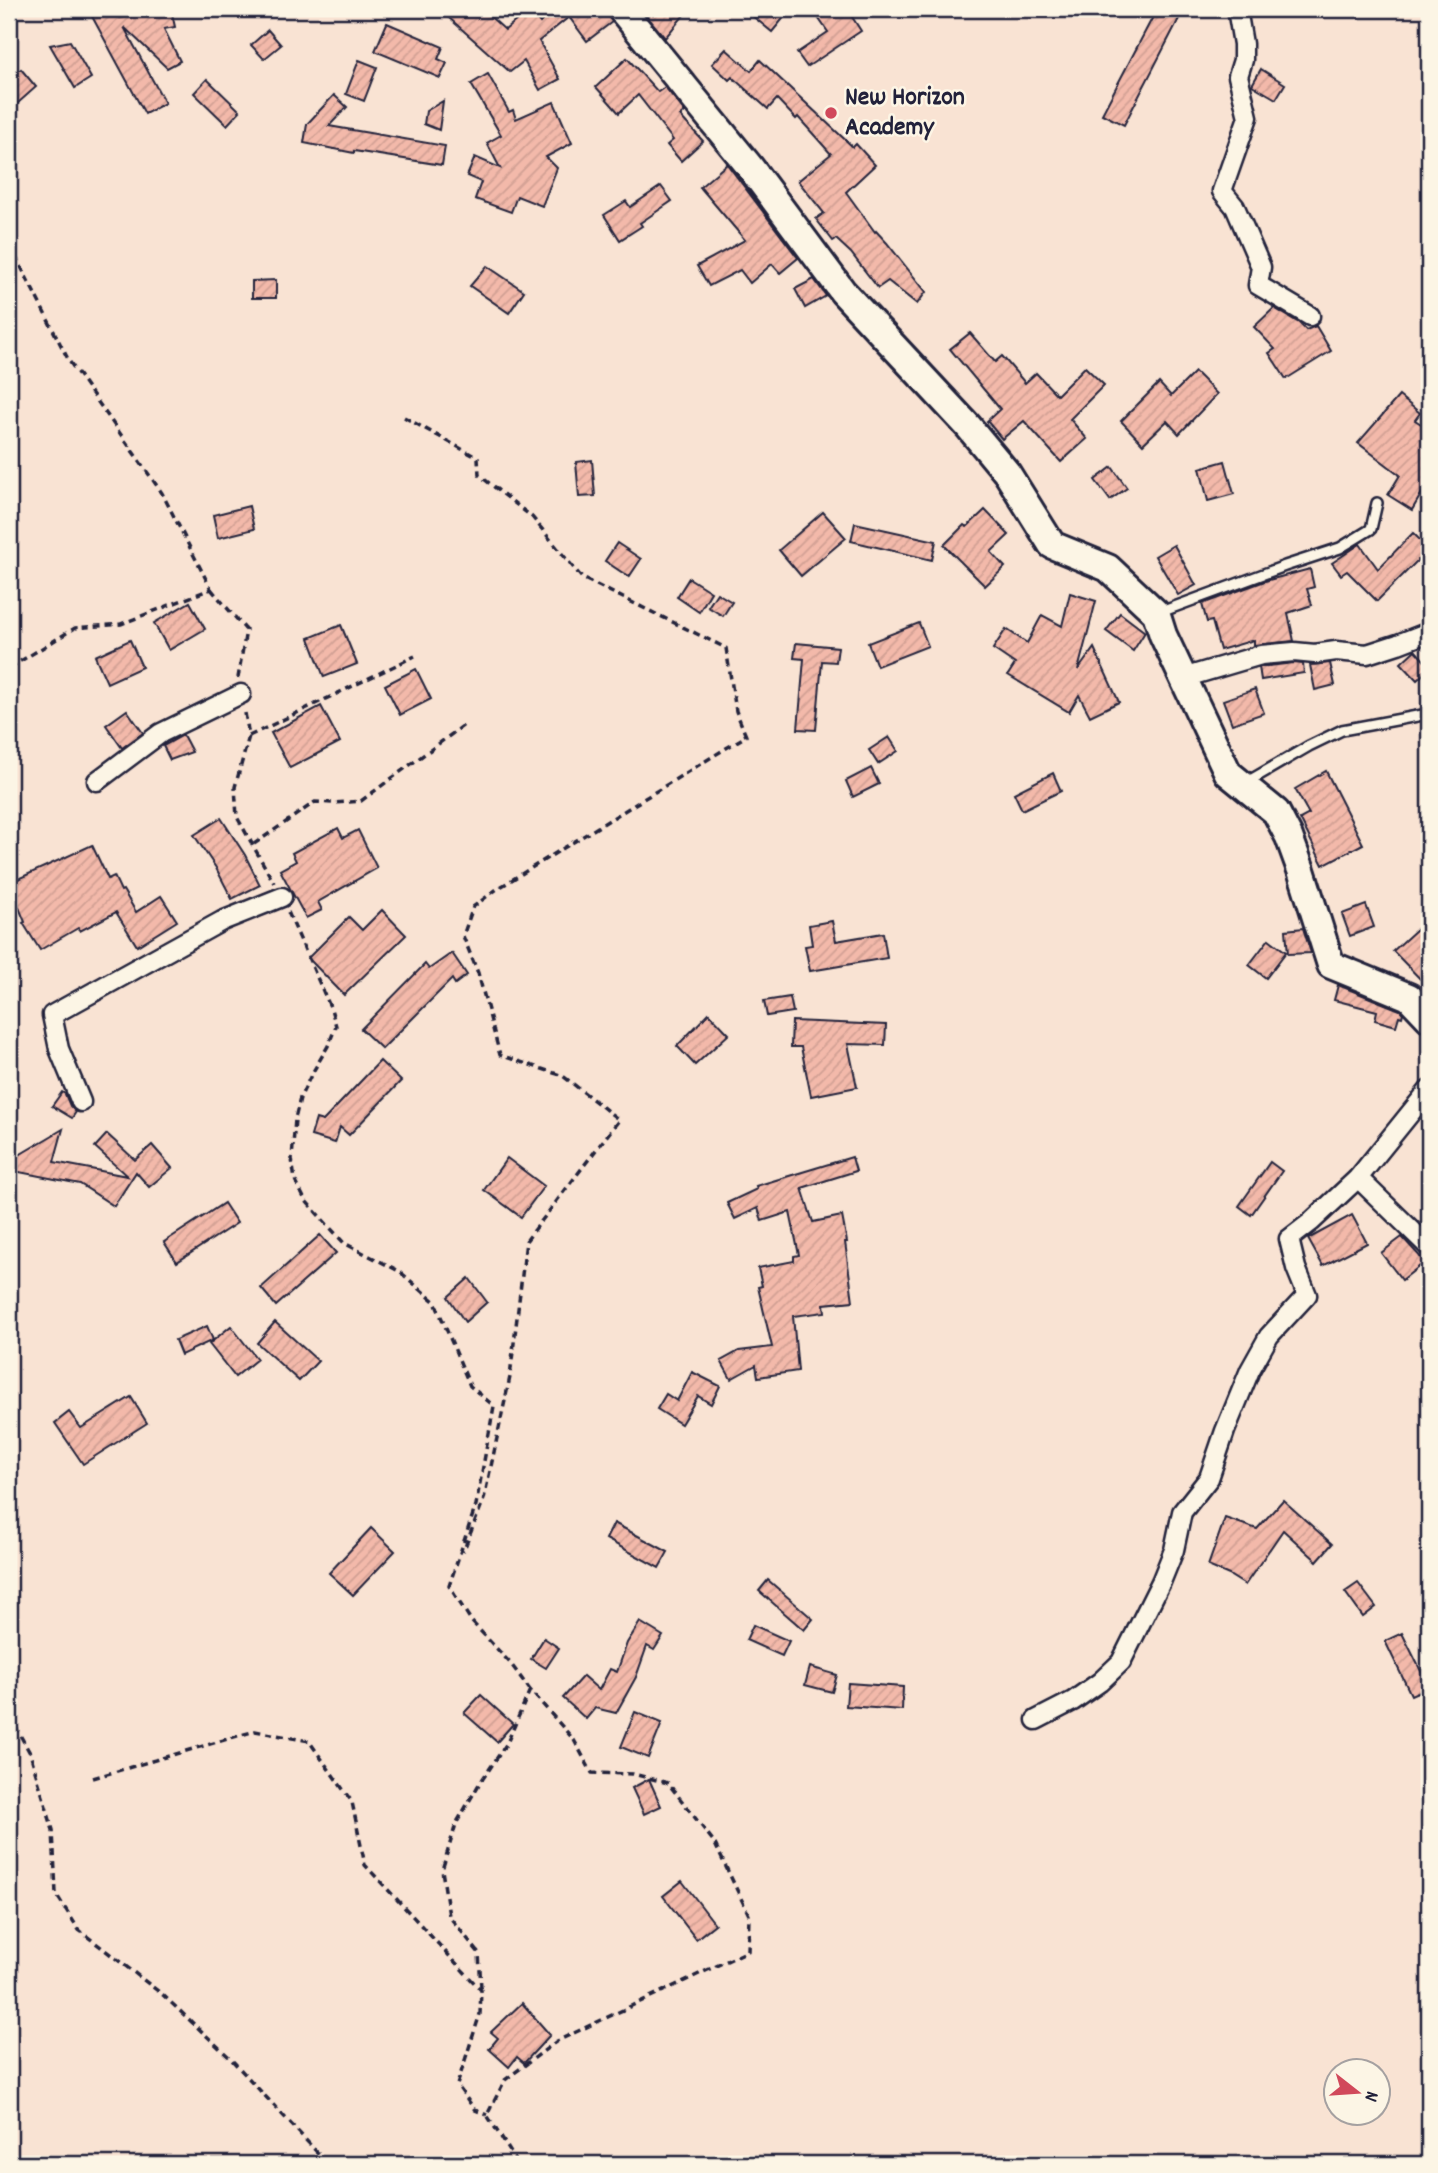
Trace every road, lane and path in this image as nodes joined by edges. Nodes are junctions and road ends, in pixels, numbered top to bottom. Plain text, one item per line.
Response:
1 (621, 9) edge
2 (1237, 9) edge
3 (9, 245) edge
4 (1310, 316) dead end
5 (404, 417) dead end
6 (1377, 503) dead end
7 (211, 589) junction
8 (1156, 613) junction
9 (1429, 632) edge
10 (415, 656) dead end
11 (9, 668) edge
12 (1183, 678) junction
13 (241, 694) junction
14 (1428, 714) edge
15 (464, 725) dead end
16 (249, 736) junction
17 (97, 781) dead end
18 (1242, 785) junction
19 (254, 844) junction
20 (282, 897) junction
21 (1429, 1018) edge
22 (1429, 1090) edge
23 (81, 1102) dead end
24 (1358, 1178) junction
25 (1429, 1247) edge
26 (449, 1586) junction
27 (530, 1690) junction
28 (9, 1715) edge
29 (1036, 1720) dead end
30 (93, 1778) dead end
31 (481, 1990) junction
32 (487, 2115) junction
33 (328, 2164) edge
34 (518, 2164) edge

1 - 8 street
2 - 4 street
3 - 7 path
5 - 26 path
6 - 8 lane
7 - 11 path
7 - 13 path
8 - 12 street
9 - 12 street
10 - 16 path
12 - 18 street
13 - 16 path
13 - 17 street
14 - 18 lane
15 - 19 path
16 - 19 path
18 - 21 street
19 - 20 path
20 - 23 street
20 - 26 path
22 - 24 street
24 - 25 street
24 - 29 street
26 - 27 path
27 - 31 path
27 - 32 path
28 - 33 path
30 - 31 path
31 - 32 path
32 - 34 path

